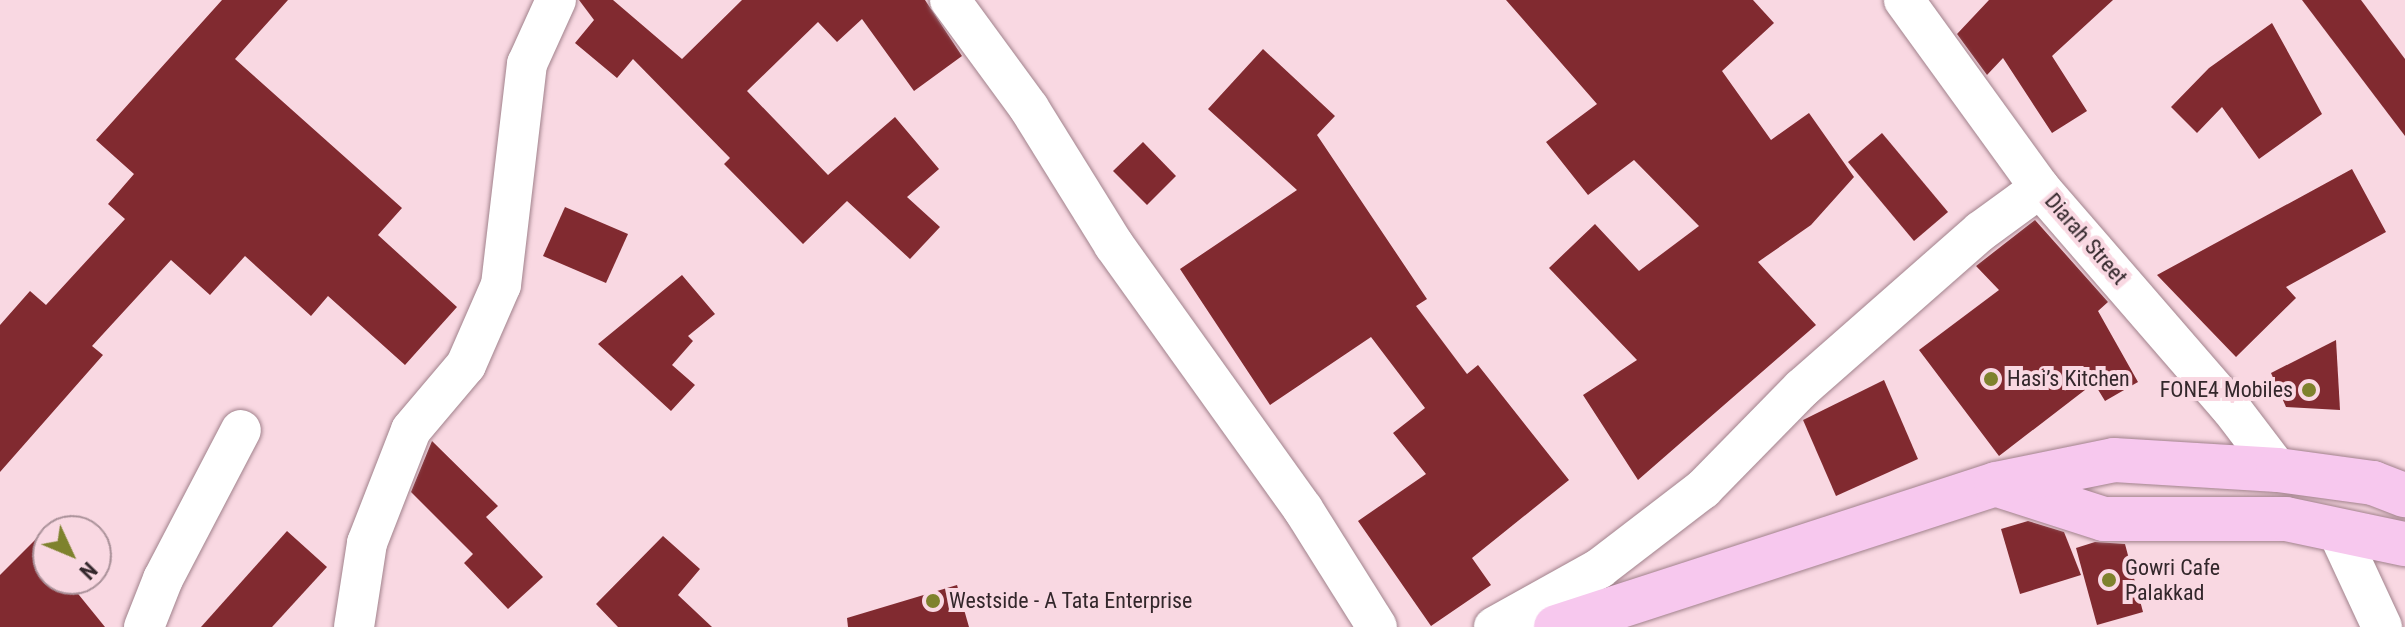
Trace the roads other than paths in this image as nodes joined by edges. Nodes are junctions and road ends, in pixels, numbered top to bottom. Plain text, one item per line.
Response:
1 (556, 0) edge
2 (950, 0) edge
3 (1904, 0) edge
4 (2040, 188) junction
5 (241, 430) dead end
6 (2278, 470) junction
7 (1996, 484) junction
8 (2405, 495) edge
9 (2337, 530) junction
10 (2405, 544) edge
11 (144, 627) edge
12 (354, 627) edge
13 (1377, 627) edge
14 (1494, 627) edge
15 (1556, 627) edge
16 (2382, 627) edge

1 - 12 street
2 - 13 street
3 - 4 street, Diarah Street
4 - 6 street, Diarah Street
4 - 14 street
5 - 11 street
6 - 7 main road
6 - 8 main road
7 - 9 main road
7 - 15 main road
9 - 10 main road
9 - 16 street

